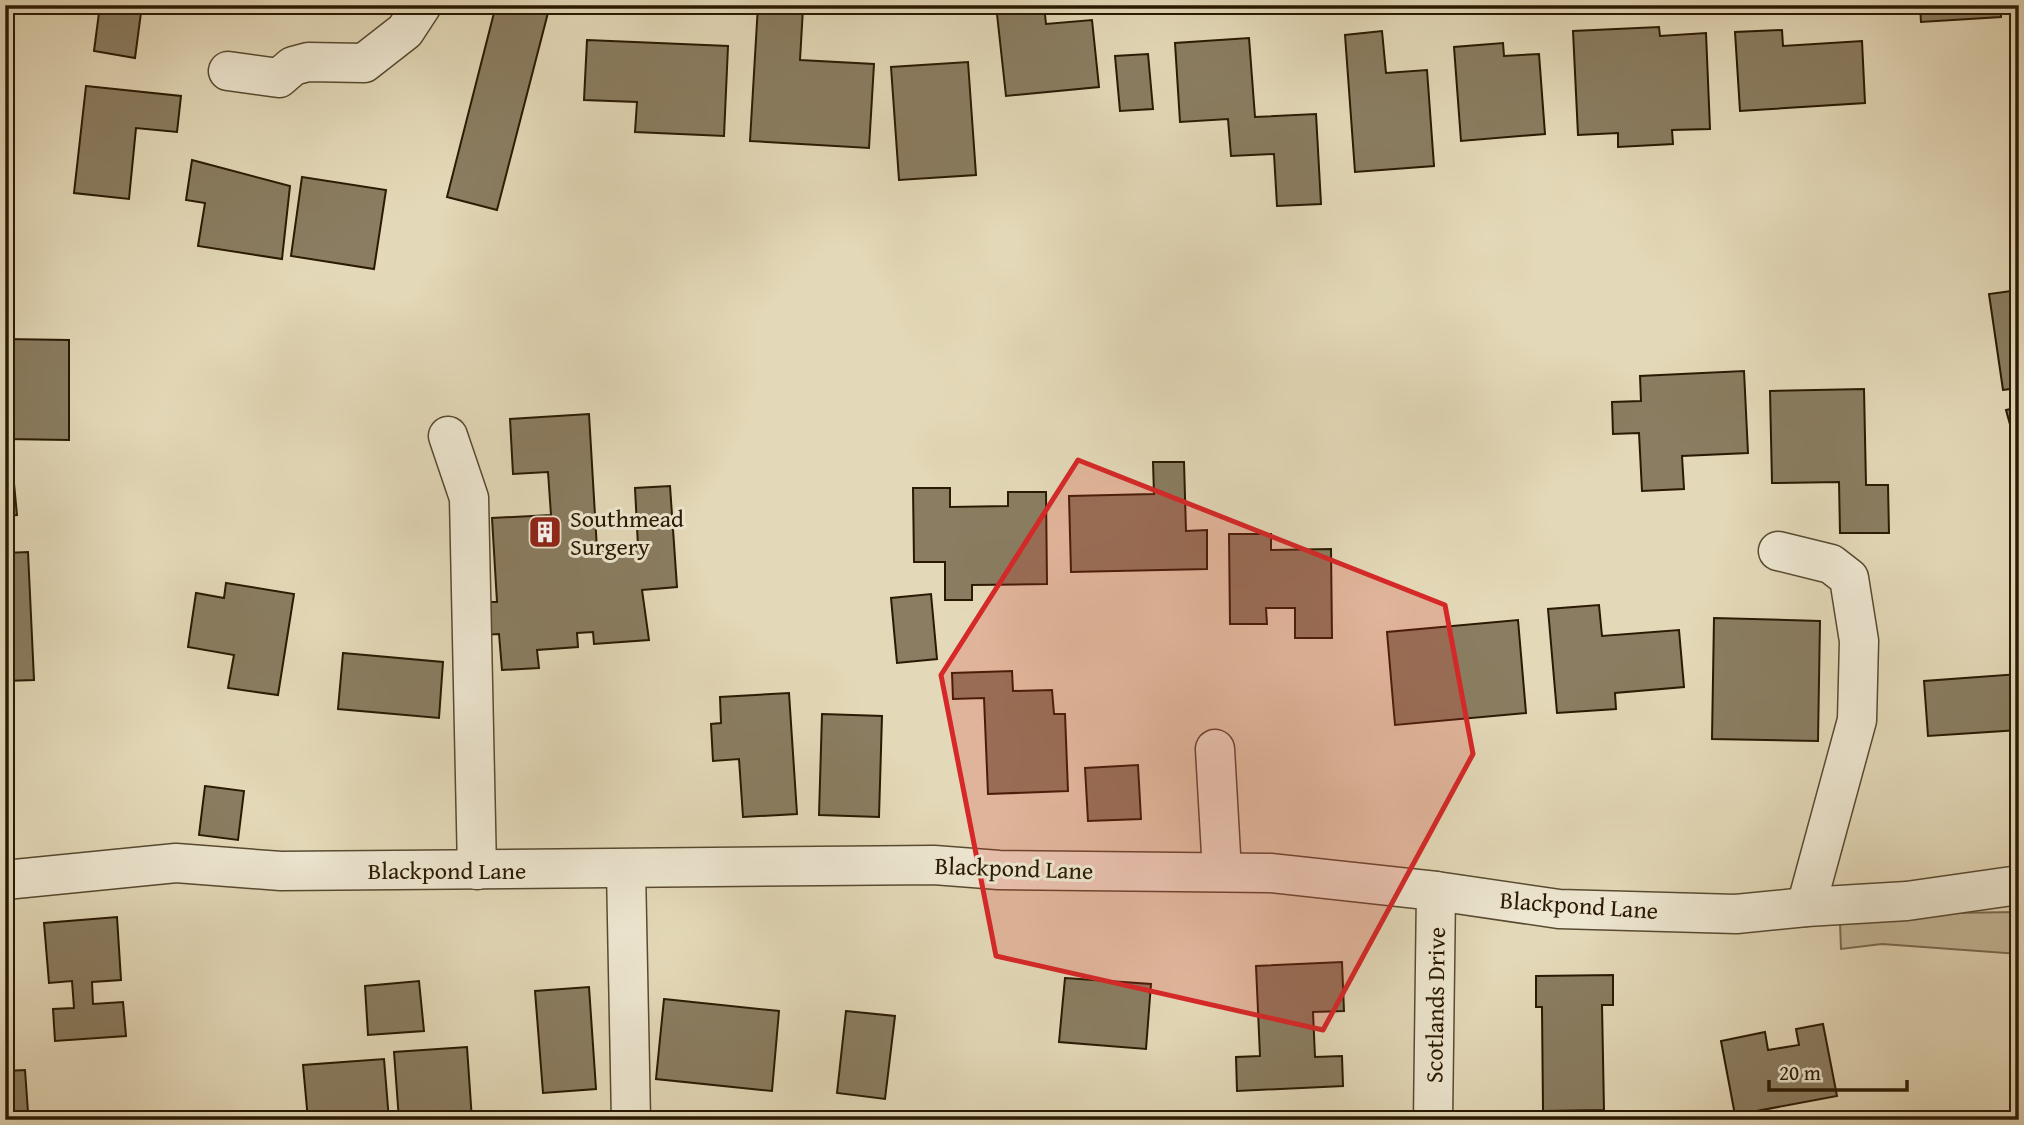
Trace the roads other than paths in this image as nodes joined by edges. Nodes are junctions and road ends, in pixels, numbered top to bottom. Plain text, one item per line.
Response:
1 (422, 5) edge
2 (228, 71) dead end
3 (448, 436) dead end
4 (1778, 551) dead end
5 (1215, 749) dead end
6 (626, 869) junction
7 (477, 870) junction
8 (1222, 872) junction
9 (5, 880) edge
10 (2019, 885) edge
11 (1436, 891) junction
12 (1806, 906) junction
13 (631, 1120) edge
14 (1433, 1120) edge

1 - 2 street
3 - 7 street
4 - 12 street
5 - 8 street
6 - 7 street, Blackpond Lane
6 - 8 street, Blackpond Lane
6 - 13 street
7 - 9 street, Blackpond Lane
8 - 11 street, Blackpond Lane
10 - 12 street, Blackpond Lane
11 - 12 street, Blackpond Lane
11 - 14 street, Scotlands Drive

